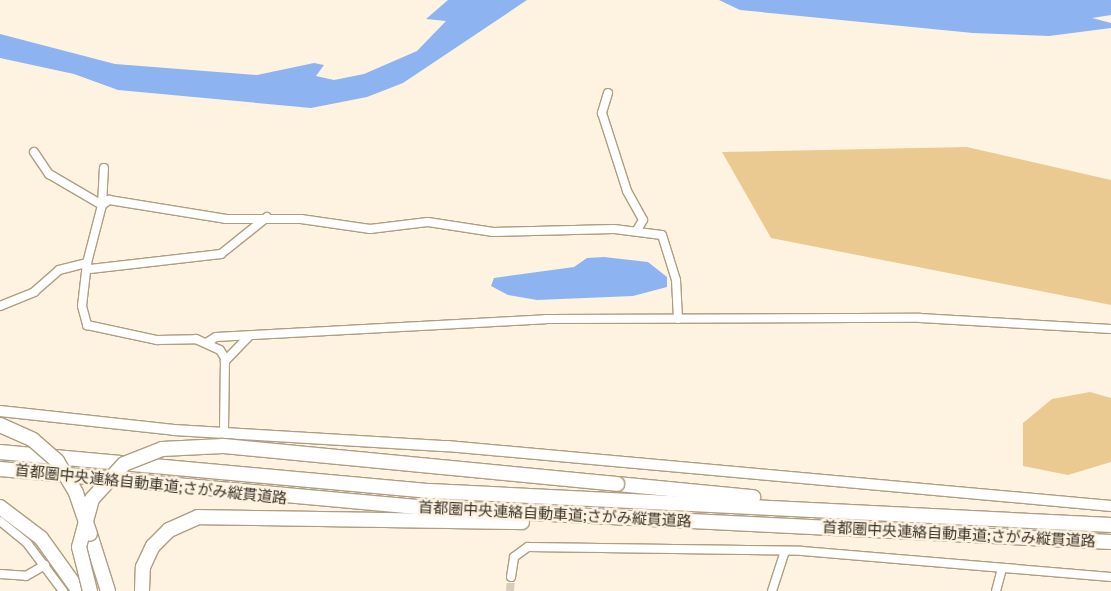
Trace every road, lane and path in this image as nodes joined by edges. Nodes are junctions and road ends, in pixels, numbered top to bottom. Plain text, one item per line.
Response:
1 (608, 93) dead end
2 (34, 152) dead end
3 (104, 168) dead end
4 (102, 204) junction
5 (267, 218) junction
6 (637, 230) junction
7 (88, 266) junction
8 (0, 306) edge
9 (678, 320) junction
10 (1111, 329) edge
11 (249, 336) junction
12 (208, 342) junction
13 (225, 360) junction
14 (0, 411) edge
15 (0, 425) edge
16 (224, 434) junction
17 (0, 452) edge
18 (0, 469) edge
19 (1111, 506) edge
20 (0, 507) edge
21 (932, 513) junction
22 (635, 519) junction
23 (0, 521) edge
24 (1111, 525) edge
25 (1111, 542) edge
26 (785, 551) junction
27 (45, 565) junction
28 (1002, 568) junction
29 (0, 574) edge
30 (511, 577) tunnel mouth
31 (1111, 577) edge
32 (63, 591) edge
33 (79, 591) edge
34 (90, 591) edge
35 (108, 591) edge
36 (142, 591) edge
37 (772, 591) edge
38 (996, 591) edge

1 - 6 street
2 - 4 street
3 - 4 street
4 - 5 street
4 - 7 street
5 - 6 street
5 - 7 street
6 - 9 street
7 - 8 street
7 - 12 street
9 - 10 street
9 - 11 street
11 - 12 street
11 - 13 street
12 - 13 street
13 - 16 street
14 - 16 street
15 - 35 highway, bridge
16 - 19 street
17 - 21 highway, 首都圏中央連絡自動車道;さがみ縦貫道路
18 - 22 highway, 首都圏中央連絡自動車道;さがみ縦貫道路
20 - 33 highway
21 - 24 highway, 首都圏中央連絡自動車道;さがみ縦貫道路
21 - 34 highway, bridge
22 - 25 highway, 首都圏中央連絡自動車道;さがみ縦貫道路
22 - 36 highway
23 - 27 street
26 - 28 street
26 - 30 street
26 - 37 street
27 - 29 street
27 - 32 street
28 - 31 street
28 - 38 street

